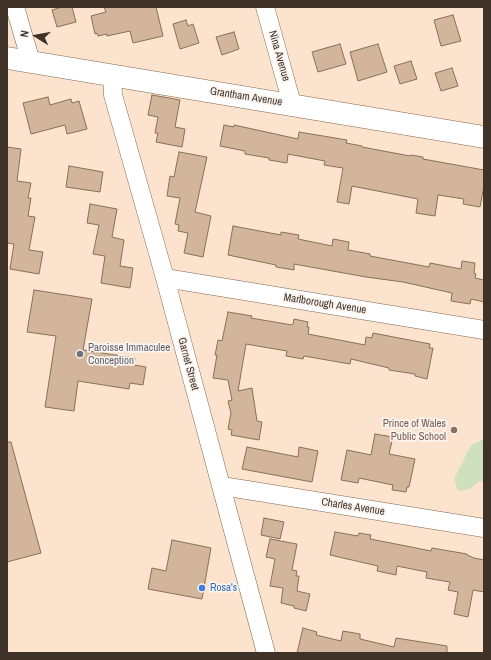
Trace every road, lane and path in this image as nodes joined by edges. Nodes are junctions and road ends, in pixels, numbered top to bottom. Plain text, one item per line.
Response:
1 (15, 7) edge
2 (265, 7) edge
3 (7, 58) edge
4 (30, 62) junction
5 (112, 75) junction
6 (292, 104) junction
7 (484, 137) edge
8 (165, 278) junction
9 (484, 330) edge
10 (222, 486) junction
11 (484, 528) edge
12 (266, 653) edge

1 - 4 street
2 - 6 street, Nina Avenue
3 - 4 street, Grantham Avenue
4 - 5 street, Grantham Avenue
5 - 6 street, Grantham Avenue
5 - 8 street, Garnet Street
6 - 7 street, Grantham Avenue
8 - 9 street, Marlborough Avenue
8 - 10 street, Garnet Street
10 - 11 street, Charles Avenue
10 - 12 street, Garnet Street

